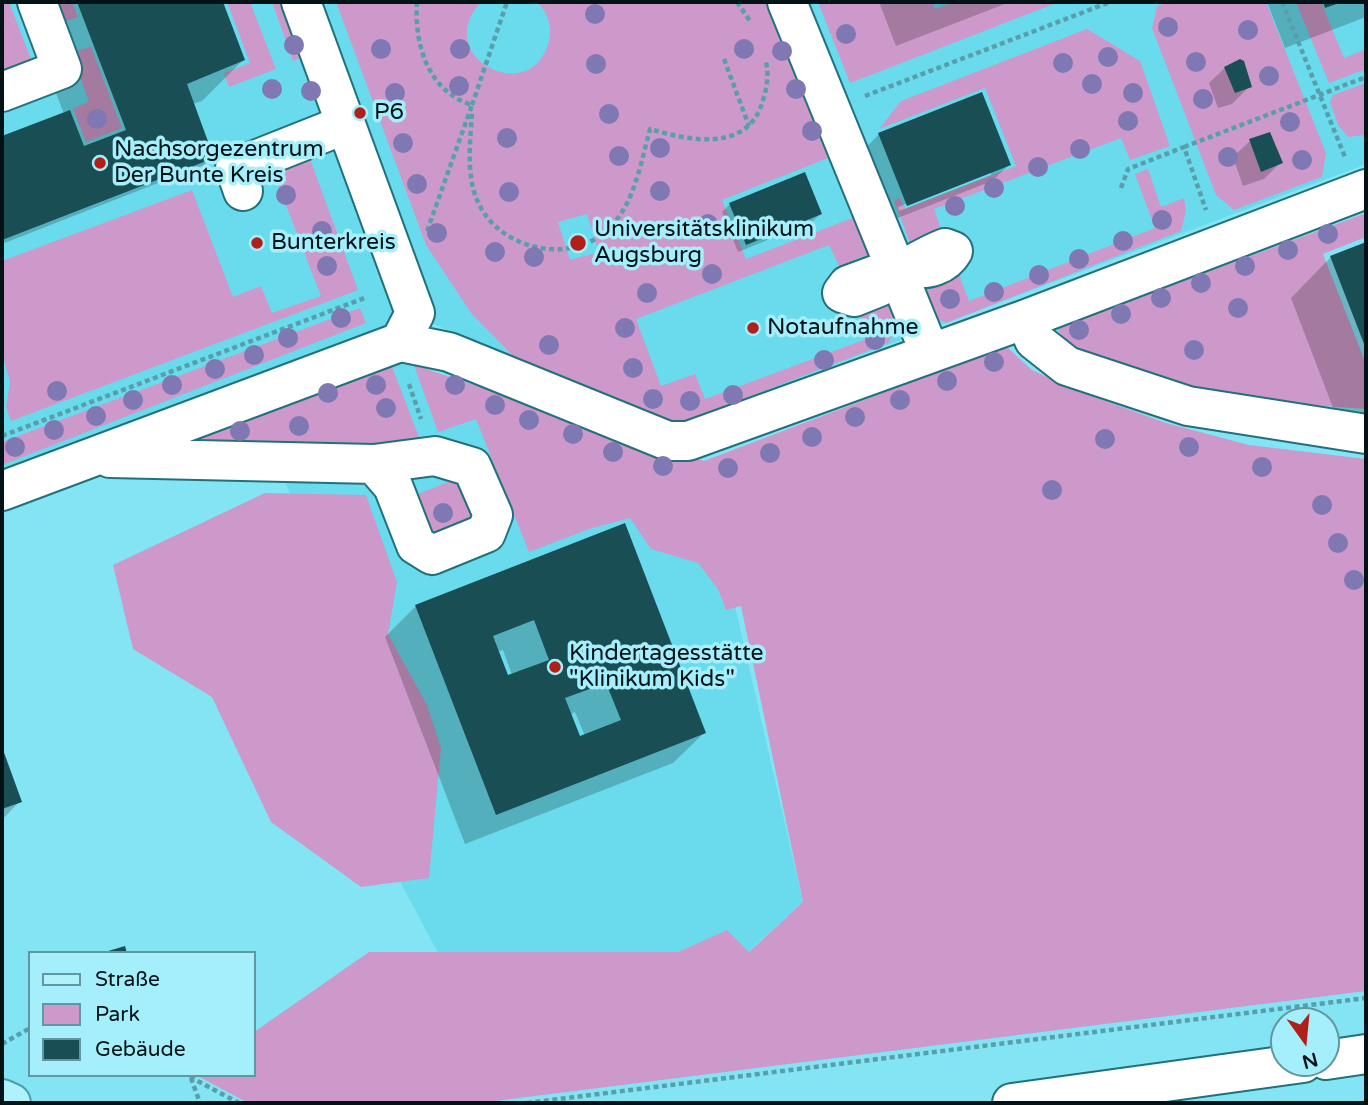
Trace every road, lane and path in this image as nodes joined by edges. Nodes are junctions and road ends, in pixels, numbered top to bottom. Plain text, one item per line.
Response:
1 (37, 2) edge
2 (301, 2) edge
3 (417, 2) edge
4 (507, 2) edge
5 (737, 2) edge
6 (787, 2) edge
7 (1110, 2) edge
8 (1283, 2) edge
9 (754, 28) dead end
10 (765, 58) dead end
11 (724, 59) dead end
12 (1366, 77) edge
13 (2, 92) edge
14 (1319, 95) junction
15 (472, 105) junction
16 (832, 108) junction
17 (346, 124) junction
18 (750, 127) junction
19 (1184, 147) junction
20 (1121, 188) dead end
21 (1363, 190) edge
22 (243, 191) dead end
23 (1219, 244) junction
24 (404, 283) junction
25 (1026, 319) junction
26 (400, 342) junction
27 (930, 353) junction
28 (1366, 434) edge
29 (2, 436) edge
30 (435, 456) junction
31 (91, 458) junction
32 (374, 464) junction
33 (2, 491) edge
34 (1366, 998) edge
35 (28, 1029) edge
36 (2, 1044) edge
37 (1366, 1054) edge
38 (1340, 1058) edge
39 (1270, 1068) edge
40 (190, 1077) edge
41 (192, 1077) edge
42 (2, 1099) edge
43 (11, 1103) edge
44 (200, 1103) edge
45 (239, 1103) edge
46 (527, 1103) edge
47 (1012, 1103) edge

1 - 13 street
2 - 17 street
3 - 15 path
4 - 15 path
5 - 9 path
6 - 16 street
7 - 16 path
8 - 14 path
10 - 18 path
11 - 18 path
12 - 14 path
14 - 19 path
14 - 21 path
15 - 18 path
15 - 24 path
16 - 27 street
17 - 22 street
17 - 24 street
19 - 20 path
19 - 23 path
21 - 23 street
23 - 25 street
24 - 26 street
24 - 29 path
25 - 27 street
25 - 28 street
26 - 27 street
26 - 30 path
26 - 31 street
30 - 32 street
30 - 32 street
31 - 32 street
31 - 33 street
34 - 46 path
35 - 36 path
37 - 38 street
39 - 47 street
40 - 44 path
41 - 45 path
42 - 43 main road

